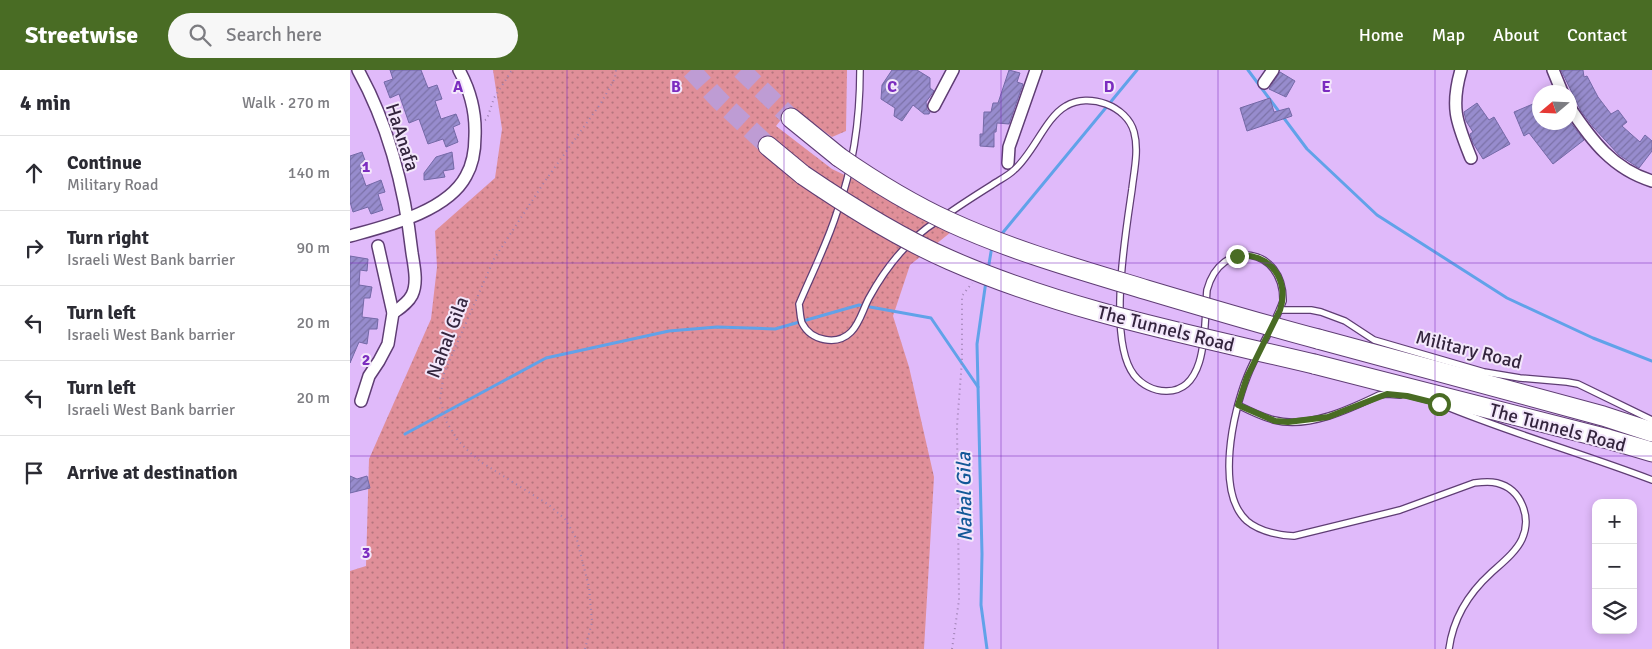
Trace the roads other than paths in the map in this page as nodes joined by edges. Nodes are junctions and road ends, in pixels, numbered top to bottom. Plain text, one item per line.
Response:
1 (358, 70) edge
2 (459, 70) edge
3 (860, 70) edge
4 (953, 70) edge
5 (1036, 70) edge
6 (1273, 70) edge
7 (1461, 70) edge
8 (1553, 70) edge
9 (1264, 83) dead end
10 (1559, 85) edge
11 (934, 106) dead end
12 (790, 118) tunnel mouth
13 (1577, 119) edge
14 (768, 146) tunnel mouth
15 (1471, 158) dead end
16 (1008, 163) dead end
17 (1652, 181) edge
18 (408, 217) junction
19 (350, 236) edge
20 (378, 246) dead end
21 (1280, 310) junction
22 (393, 314) junction
23 (1407, 396) dead end
24 (1415, 397) dead end
25 (361, 401) dead end
26 (1431, 401) dead end
27 (1439, 404) dead end
28 (1238, 405) junction
29 (1652, 420) edge
30 (1652, 432) edge
31 (1652, 452) edge
32 (1652, 480) edge
33 (1449, 649) edge

1 - 18 street, HaAnafa
2 - 18 street
3 - 21 lane
4 - 11 street
5 - 16 street
6 - 9 street
7 - 15 street
8 - 10 street
12 - 30 highway, The Tunnels Road, bridge
13 - 17 street
14 - 31 highway, The Tunnels Road, bridge
18 - 19 street
18 - 22 street, HaAnafa
20 - 22 street
21 - 28 lane
21 - 29 lane, Military Road
22 - 25 street
23 - 28 lane
24 - 26 lane
27 - 32 lane
28 - 33 lane

